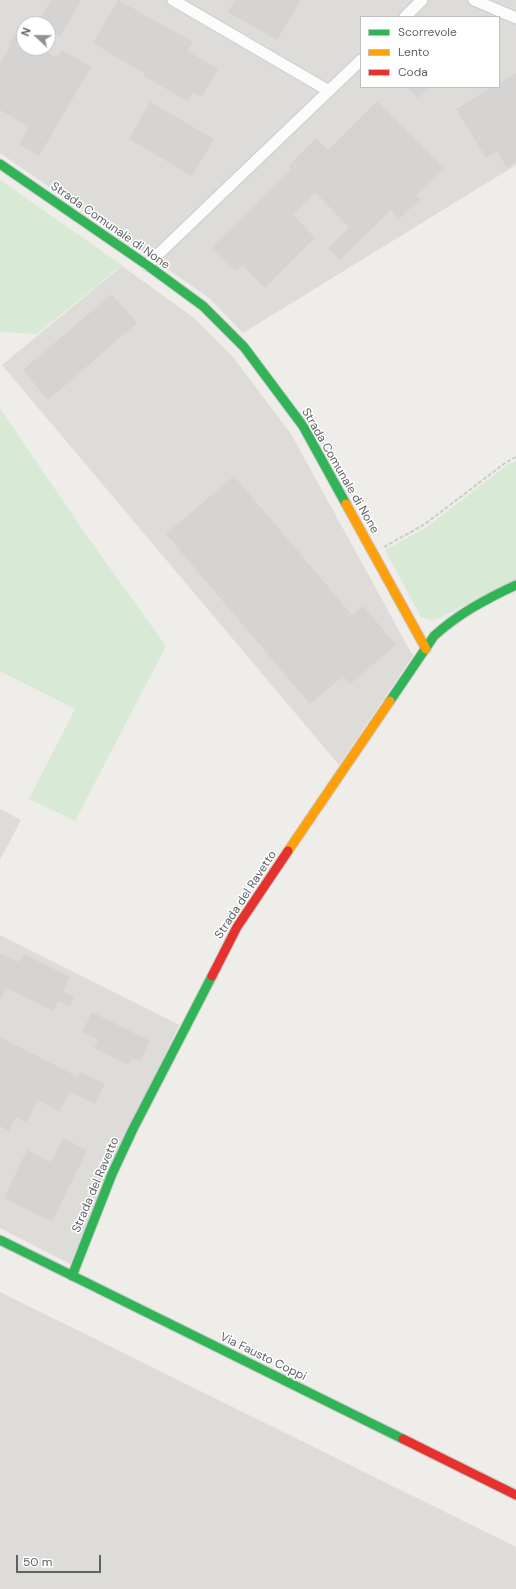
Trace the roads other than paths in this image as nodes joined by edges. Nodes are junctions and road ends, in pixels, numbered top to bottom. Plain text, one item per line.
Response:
1 (173, 0) edge
2 (422, 0) edge
3 (474, 0) edge
4 (406, 16) edge
5 (516, 18) edge
6 (360, 61) edge
7 (329, 91) junction
8 (0, 164) edge
9 (147, 265) junction
10 (516, 585) edge
11 (426, 649) junction
12 (0, 1240) edge
13 (72, 1276) junction
14 (516, 1495) edge

1 - 7 street
2 - 4 street
3 - 5 street
6 - 7 street
7 - 9 street
8 - 9 street, Strada Comunale di None
9 - 11 street, Strada Comunale di None
10 - 11 street, Strada del Ravetto
11 - 13 street, Strada del Ravetto
12 - 13 street, Via Fausto Coppi
13 - 14 street, Via Fausto Coppi

